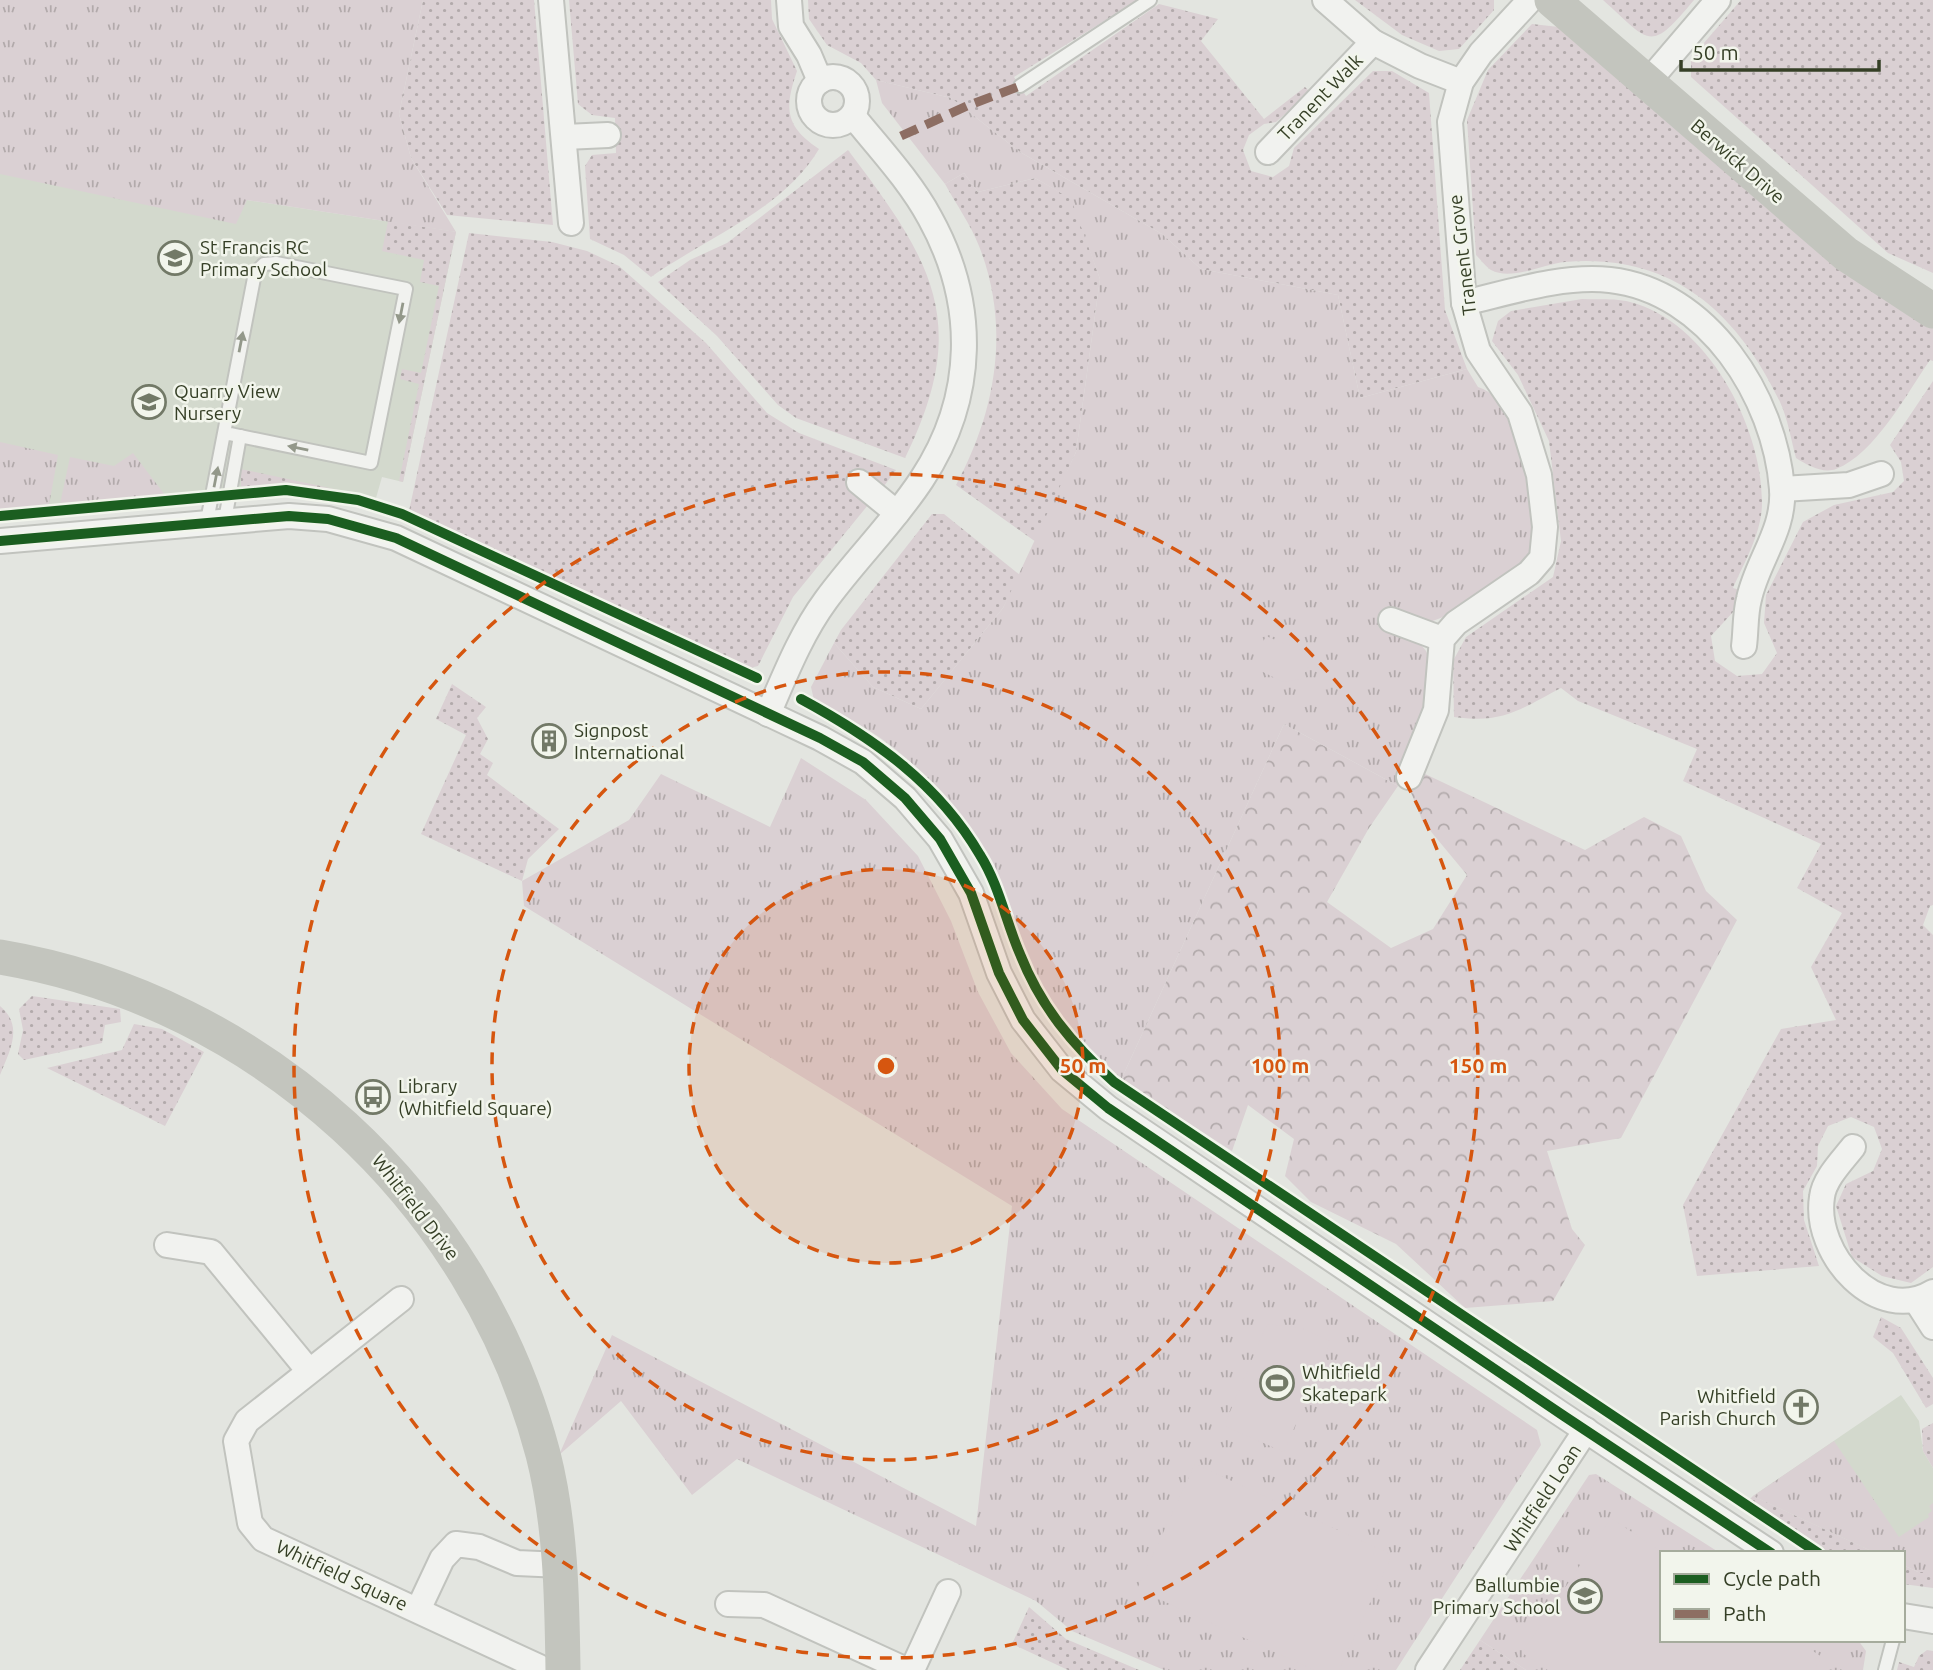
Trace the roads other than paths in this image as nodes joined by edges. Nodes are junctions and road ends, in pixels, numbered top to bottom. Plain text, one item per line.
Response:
1 (551, 0) edge
2 (789, 0) edge
3 (1150, 0) edge
4 (1325, 0) edge
5 (1530, 0) edge
6 (1552, 0) edge
7 (1718, 0) edge
8 (1373, 42) junction
9 (820, 81) junction
10 (1461, 82) junction
11 (1647, 83) junction
12 (1020, 86) dead end
13 (853, 116) junction
14 (608, 135) dead end
15 (565, 137) junction
16 (1268, 152) dead end
17 (571, 223) dead end
18 (1464, 303) junction
19 (1933, 311) edge
20 (225, 433) junction
21 (240, 436) junction
22 (1881, 474) dead end
23 (859, 482) dead end
24 (1782, 489) junction
25 (897, 513) junction
26 (216, 520) junction
27 (0, 541) edge
28 (1391, 620) dead end
29 (1442, 639) junction
30 (1744, 646) dead end
31 (768, 713) junction
32 (1409, 777) dead end
33 (0, 957) edge
34 (1853, 1147) dead end
35 (167, 1245) dead end
36 (1925, 1297) edge
37 (401, 1299) dead end
38 (1933, 1327) edge
39 (309, 1371) junction
40 (1586, 1430) junction
41 (1768, 1551) edge
42 (561, 1565) junction
43 (948, 1592) dead end
44 (728, 1604) dead end
45 (418, 1610) junction
46 (1905, 1616) edge
47 (1933, 1621) edge
48 (1892, 1642) edge
49 (551, 1668) edge
50 (906, 1670) edge
51 (912, 1670) edge
52 (1428, 1670) edge
53 (1885, 1670) edge

1 - 15 street
2 - 9 street
3 - 12 lane
4 - 8 street, Tranent Walk
5 - 10 street, Tranent Grove
6 - 11 street, Berwick Drive
7 - 11 street
8 - 10 street, Tranent Walk
8 - 16 street, Tranent Walk
9 - 13 street
9 - 13 street
10 - 18 street, Tranent Grove
11 - 19 street, Berwick Drive
13 - 25 street
14 - 15 street
15 - 17 street
18 - 24 street
18 - 29 street, Tranent Grove
20 - 21 lane
20 -> 21 lane
26 -> 20 lane
21 - 26 lane
22 - 24 street
23 - 25 street
24 - 30 street
25 - 31 street
26 - 27 street
26 - 31 street
28 - 29 street
29 - 32 street
31 - 40 street
33 - 42 street, Whitfield Drive
34 - 36 street
35 - 39 street
36 - 38 street
37 - 39 street, Whitfield Square
39 - 45 street, Whitfield Square
40 - 41 street
40 - 52 street, Whitfield Loan
42 - 45 street, Whitfield Square
42 - 49 street, Whitfield Drive
43 - 51 street
44 - 50 street
45 - 49 street, Whitfield Square
46 - 47 street
48 - 53 lane

